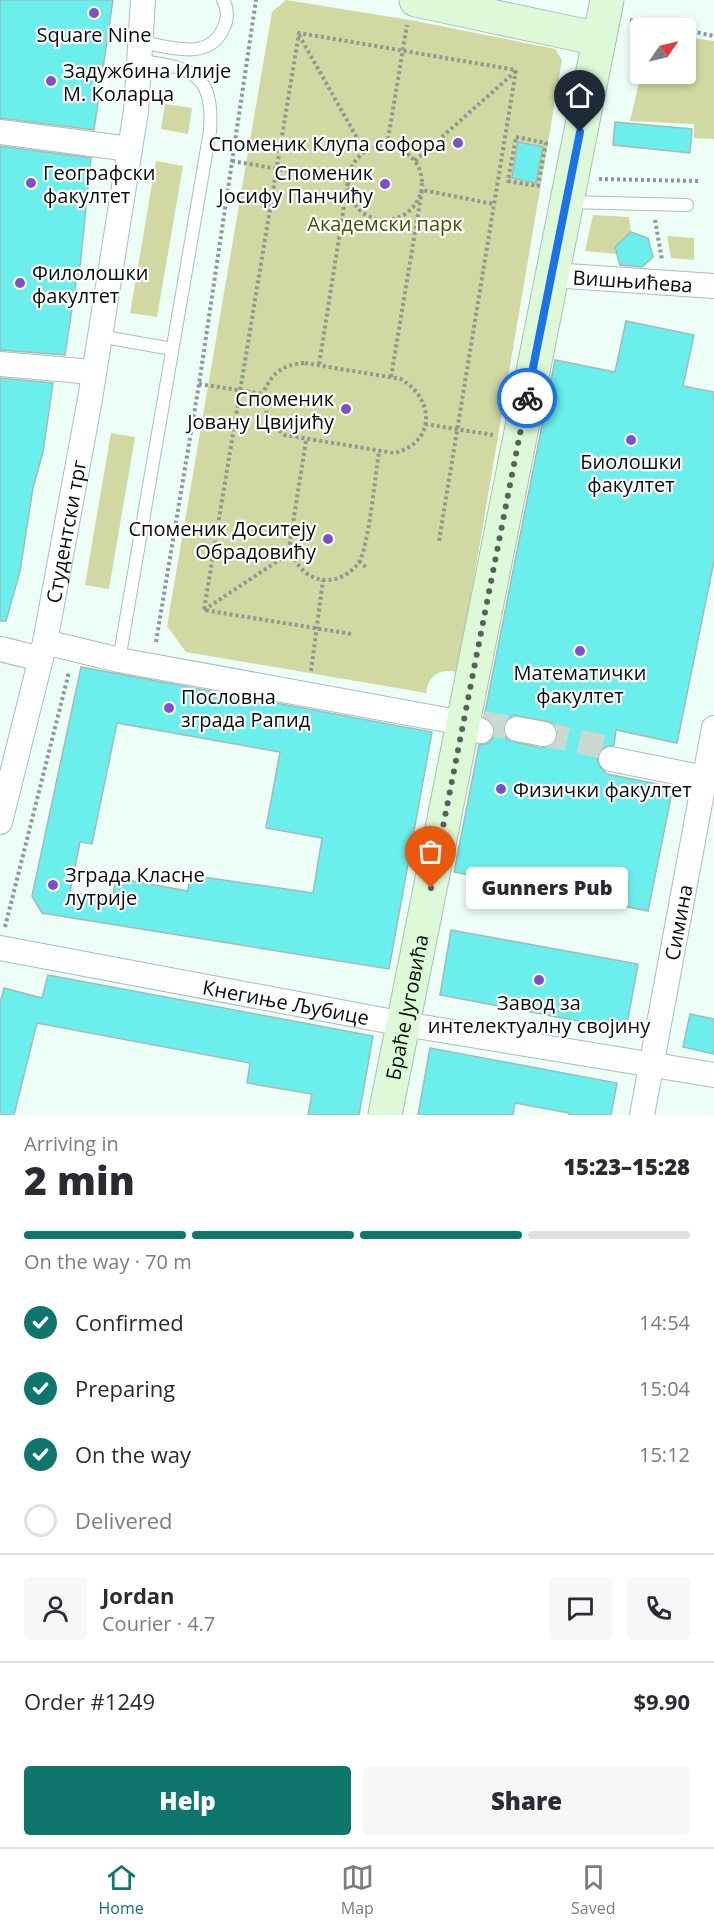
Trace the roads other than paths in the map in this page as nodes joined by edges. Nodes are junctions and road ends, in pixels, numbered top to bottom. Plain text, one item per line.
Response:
1 (143, 0) edge
2 (223, 0) edge
3 (412, 10) edge
4 (617, 10) edge
5 (599, 39) junction
6 (141, 51) junction
7 (0, 132) edge
8 (130, 149) junction
9 (566, 202) junction
10 (687, 205) dead end
11 (552, 275) junction
12 (714, 286) edge
13 (99, 336) junction
14 (172, 350) junction
15 (0, 364) edge
16 (93, 372) junction
17 (0, 649) edge
18 (43, 651) junction
19 (119, 660) junction
20 (473, 725) junction
21 (714, 728) edge
22 (516, 734) tunnel mouth
23 (543, 740) tunnel mouth
24 (612, 754) tunnel mouth
25 (706, 773) junction
26 (0, 822) edge
27 (0, 948) edge
28 (404, 1024) junction
29 (652, 1064) junction
30 (714, 1075) edge
31 (386, 1115) edge
32 (642, 1115) edge

1 - 6 street, Студентски трг
2 - 6 lane
3 - 5 street
4 - 5 street
5 - 9 street
6 - 8 street, Студентски трг
6 - 14 lane
7 - 8 street
8 - 13 street, Студентски трг
9 - 10 lane
9 - 11 street
11 - 12 street, Вишњићева
11 - 20 street
13 - 14 lane
13 - 16 street, Студентски трг
14 - 19 lane
15 - 16 street
16 - 18 street, Студентски трг
17 - 18 street
18 - 19 street
18 - 26 street, Студентски трг
19 - 20 street
20 - 28 street, Браће Југовића
21 - 25 street, Симина
22 - 23 street
24 - 25 street
25 - 29 street, Симина
27 - 28 street, Кнегиње Љубице
28 - 29 street, Кнегиње Љубице
28 - 31 street, Браће Југовића
29 - 30 street, Кнегиње Љубице
29 - 32 street, Симина

